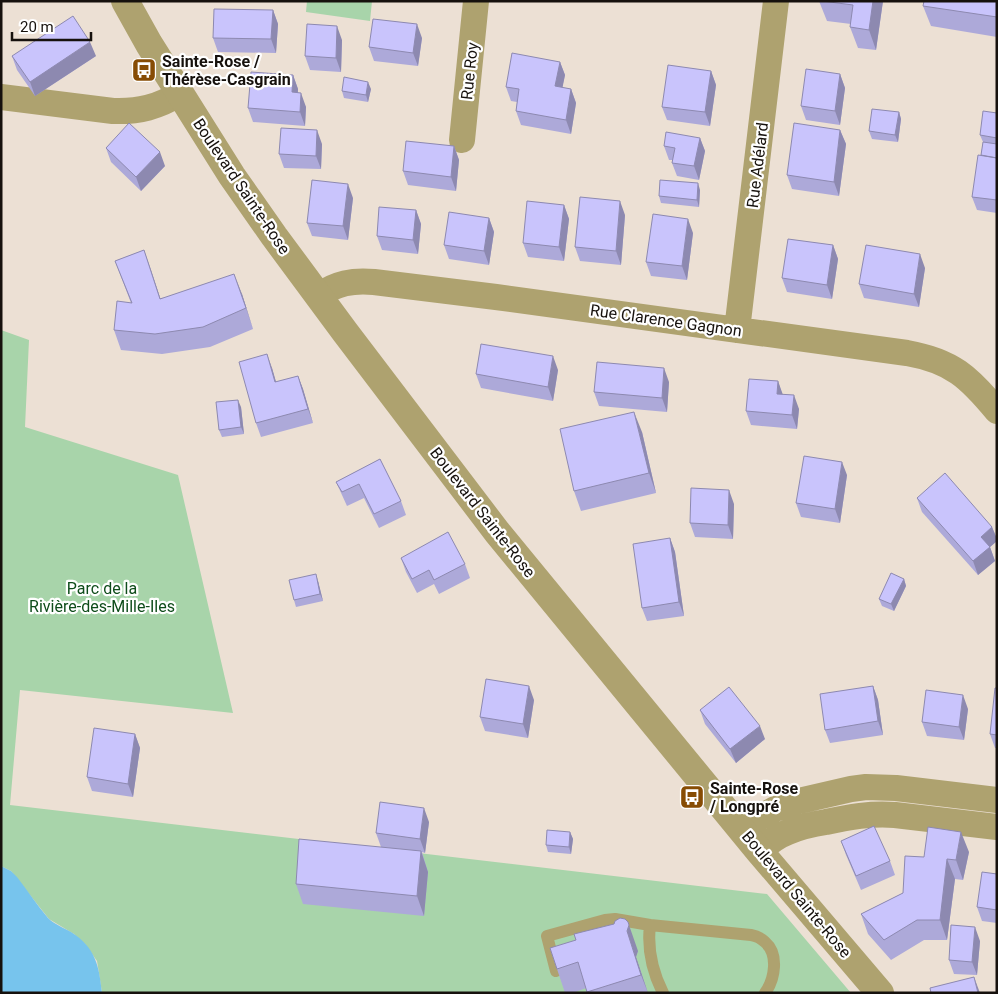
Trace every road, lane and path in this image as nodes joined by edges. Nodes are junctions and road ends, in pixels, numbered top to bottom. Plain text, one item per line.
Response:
1 (125, 1) edge
2 (476, 1) edge
3 (776, 1) edge
4 (181, 93) junction
5 (1, 97) edge
6 (462, 140) dead end
7 (318, 296) junction
8 (737, 330) junction
9 (997, 411) edge
10 (997, 800) edge
11 (997, 827) edge
12 (751, 841) junction
13 (650, 925) junction
14 (556, 971) edge
15 (663, 993) edge
16 (765, 993) edge
17 (880, 993) edge

1 - 4 street, Boulevard Sainte-Rose
2 - 6 street, Rue Roy
3 - 8 street, Rue Adélard
4 - 5 street
4 - 7 street, Boulevard Sainte-Rose
7 - 8 street, Rue Clarence Gagnon
7 - 12 street, Boulevard Sainte-Rose
8 - 9 street, Rue Clarence Gagnon
10 - 12 street
11 - 12 street
12 - 17 street, Boulevard Sainte-Rose
13 - 14 lane
13 - 15 lane
13 - 16 lane

